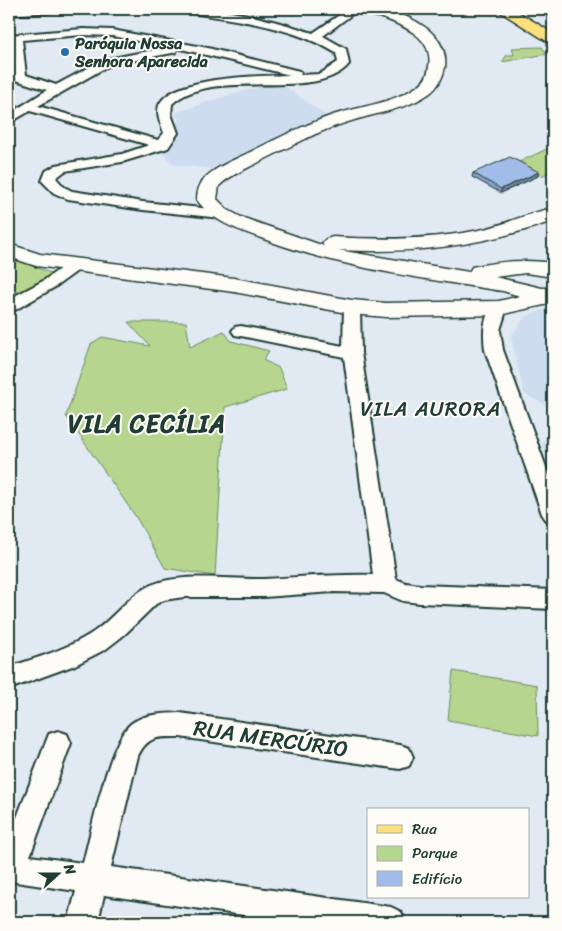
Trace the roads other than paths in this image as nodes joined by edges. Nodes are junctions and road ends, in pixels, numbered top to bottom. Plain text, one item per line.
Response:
1 (51, 9) edge
2 (185, 9) edge
3 (354, 9) edge
4 (364, 9) edge
5 (503, 9) edge
6 (514, 9) edge
7 (390, 11) edge
8 (9, 12) edge
9 (553, 28) edge
10 (316, 36) junction
11 (12, 38) edge
12 (553, 39) edge
13 (186, 48) junction
14 (314, 78) junction
15 (57, 89) junction
16 (28, 107) junction
17 (9, 119) edge
18 (163, 144) junction
19 (221, 214) junction
20 (553, 214) edge
21 (280, 237) junction
22 (389, 244) junction
23 (418, 244) junction
24 (9, 250) edge
25 (74, 266) junction
26 (381, 266) junction
27 (526, 266) junction
28 (410, 270) junction
29 (553, 270) edge
30 (443, 274) junction
31 (553, 295) edge
32 (508, 300) junction
33 (9, 306) edge
34 (352, 307) junction
35 (241, 331) dead end
36 (352, 353) junction
37 (553, 514) edge
38 (386, 584) junction
39 (553, 600) edge
40 (9, 678) edge
41 (58, 743) dead end
42 (400, 758) dead end
43 (10, 867) edge
44 (94, 879) junction
45 (83, 922) edge
46 (391, 922) edge

1 - 8 street
2 - 10 street
3 - 10 street
4 - 7 main road
5 - 12 main road
6 - 9 main road
7 - 19 street
10 - 14 street
11 - 13 street
11 - 15 street
13 - 14 street
13 - 15 street
14 - 18 street
15 - 16 street
16 - 17 street
16 - 18 street
18 - 19 street
19 - 21 street
20 - 23 street
21 - 22 street
21 - 26 street
22 - 23 street
22 - 26 street
23 - 28 street
24 - 25 street
25 - 33 street
25 - 34 street
26 - 28 street
27 - 29 street
27 - 30 street
27 - 32 street
28 - 30 street
30 - 32 street
31 - 32 street
32 - 34 street
32 - 37 street
34 - 36 street
35 - 36 street
36 - 38 street
38 - 39 street
38 - 40 street
41 - 43 street
42 - 44 street, RUA MERCÚRIO
43 - 44 street
44 - 45 street
44 - 46 street

